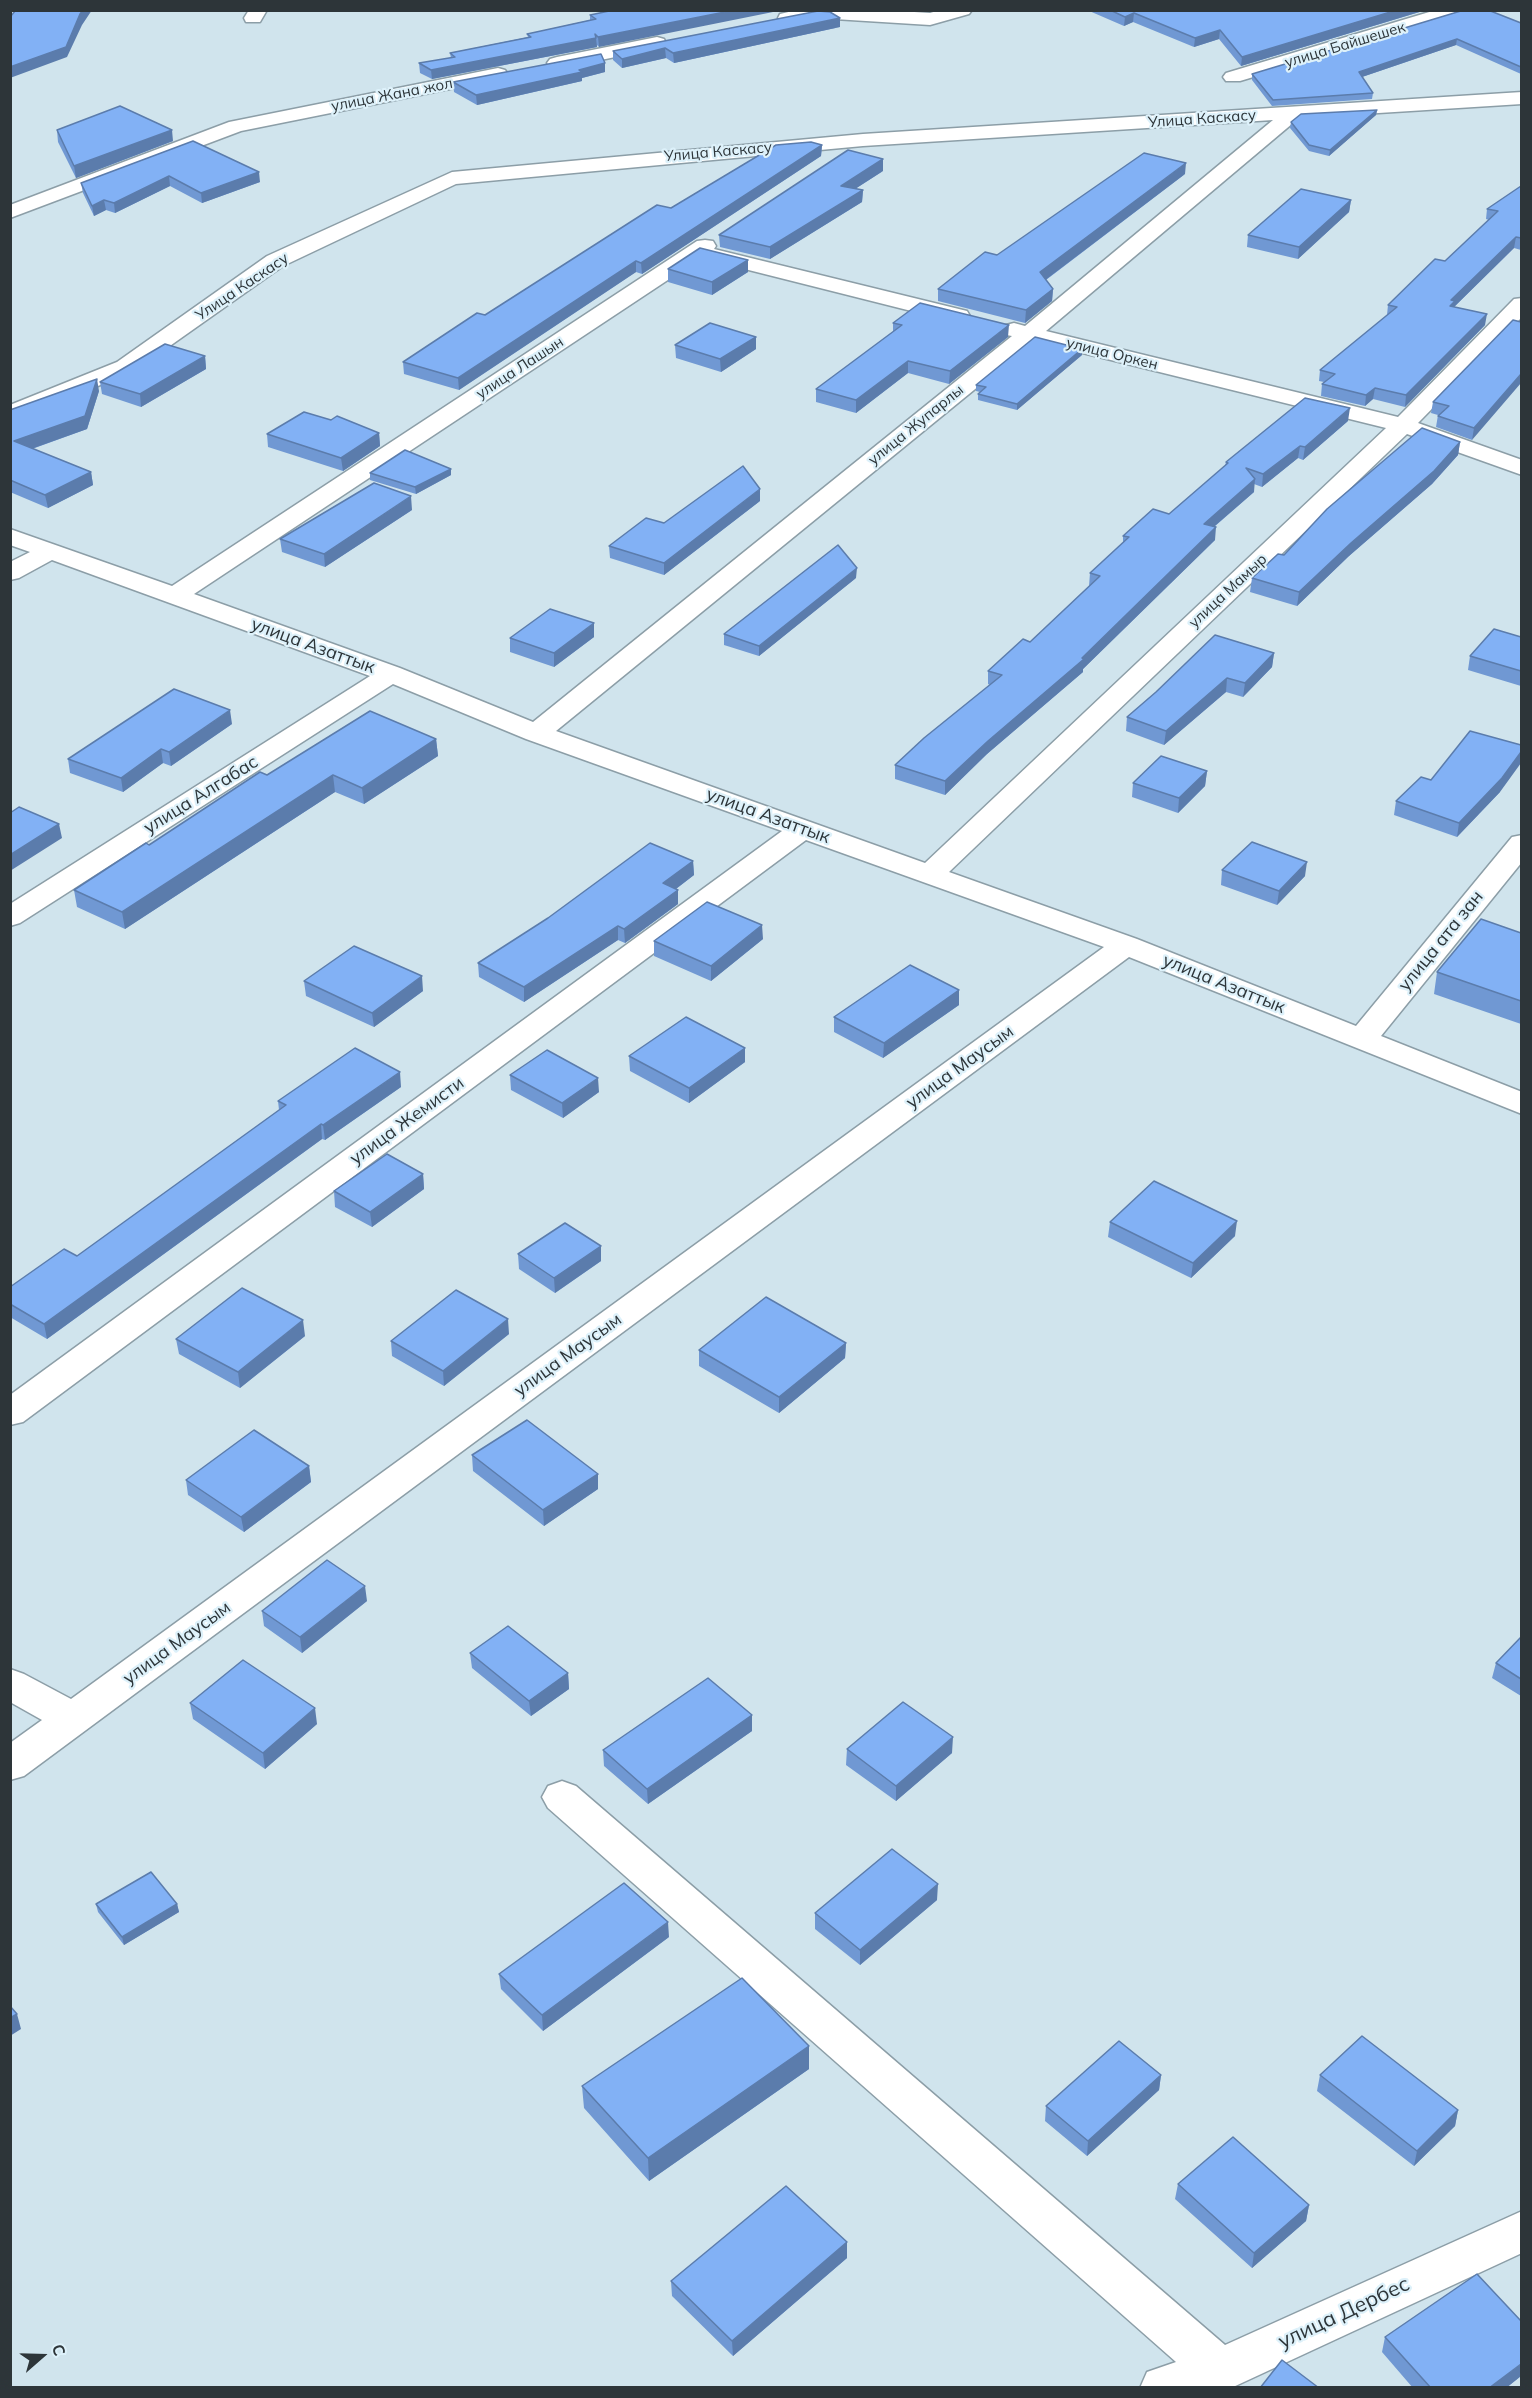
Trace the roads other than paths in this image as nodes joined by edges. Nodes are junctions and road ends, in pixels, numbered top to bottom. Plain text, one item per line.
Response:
1 (963, 10) edge
2 (1457, 10) edge
3 (771, 21) edge
4 (678, 39) edge
5 (538, 66) edge
6 (515, 71) edge
7 (1233, 77) dead end
8 (1521, 98) edge
9 (1293, 113) junction
10 (863, 140) junction
11 (824, 166) edge
12 (10, 212) edge
13 (727, 231) edge
14 (698, 251) junction
15 (1521, 304) edge
16 (1029, 333) junction
17 (10, 414) edge
18 (1404, 425) junction
19 (1521, 468) edge
20 (10, 536) edge
21 (50, 551) junction
22 (10, 573) edge
23 (175, 595) junction
24 (391, 674) junction
25 (536, 733) junction
26 (804, 828) junction
27 (1521, 843) edge
28 (930, 874) junction
29 (10, 917) edge
30 (1126, 945) junction
31 (1361, 1040) junction
32 (1521, 1104) edge
33 (10, 1413) edge
34 (10, 1684) edge
35 (73, 1719) junction
36 (10, 1765) edge
37 (562, 1797) dead end
38 (1521, 2231) edge
39 (1220, 2370) junction
40 (1164, 2388) edge

1 - 3 street
2 - 7 street, улица Байшешек
4 - 5 street
6 - 12 street, улица Жана жол
8 - 9 street, Улица Каскасу
9 - 10 street, Улица Каскасу
9 - 16 street, улица Жупарлы
10 - 11 street
10 - 17 street, Улица Каскасу
13 - 14 street, улица Лашын
14 - 16 street, улица Оркен
14 - 23 street, улица Лашын
15 - 18 street, улица Мамыр
16 - 18 street, улица Оркен
16 - 25 street, улица Жупарлы
18 - 19 street, улица Оркен
18 - 28 street, улица Мамыр
20 - 21 street, улица Азаттык
21 - 22 street
21 - 23 street, улица Азаттык
23 - 24 street, улица Азаттык
24 - 25 street, улица Азаттык
24 - 29 street, улица Алгабас
25 - 26 street, улица Азаттык
26 - 28 street, улица Азаттык
26 - 33 street, улица Жемисти
27 - 31 street, улица ата зан
28 - 30 street, улица Азаттык
30 - 31 street, улица Азаттык
30 - 35 street, улица Маусым
31 - 32 street, улица Азаттык
34 - 35 street
35 - 36 street, улица Маусым
37 - 39 street
38 - 39 street, улица Дербес
39 - 40 street, улица Дербес

